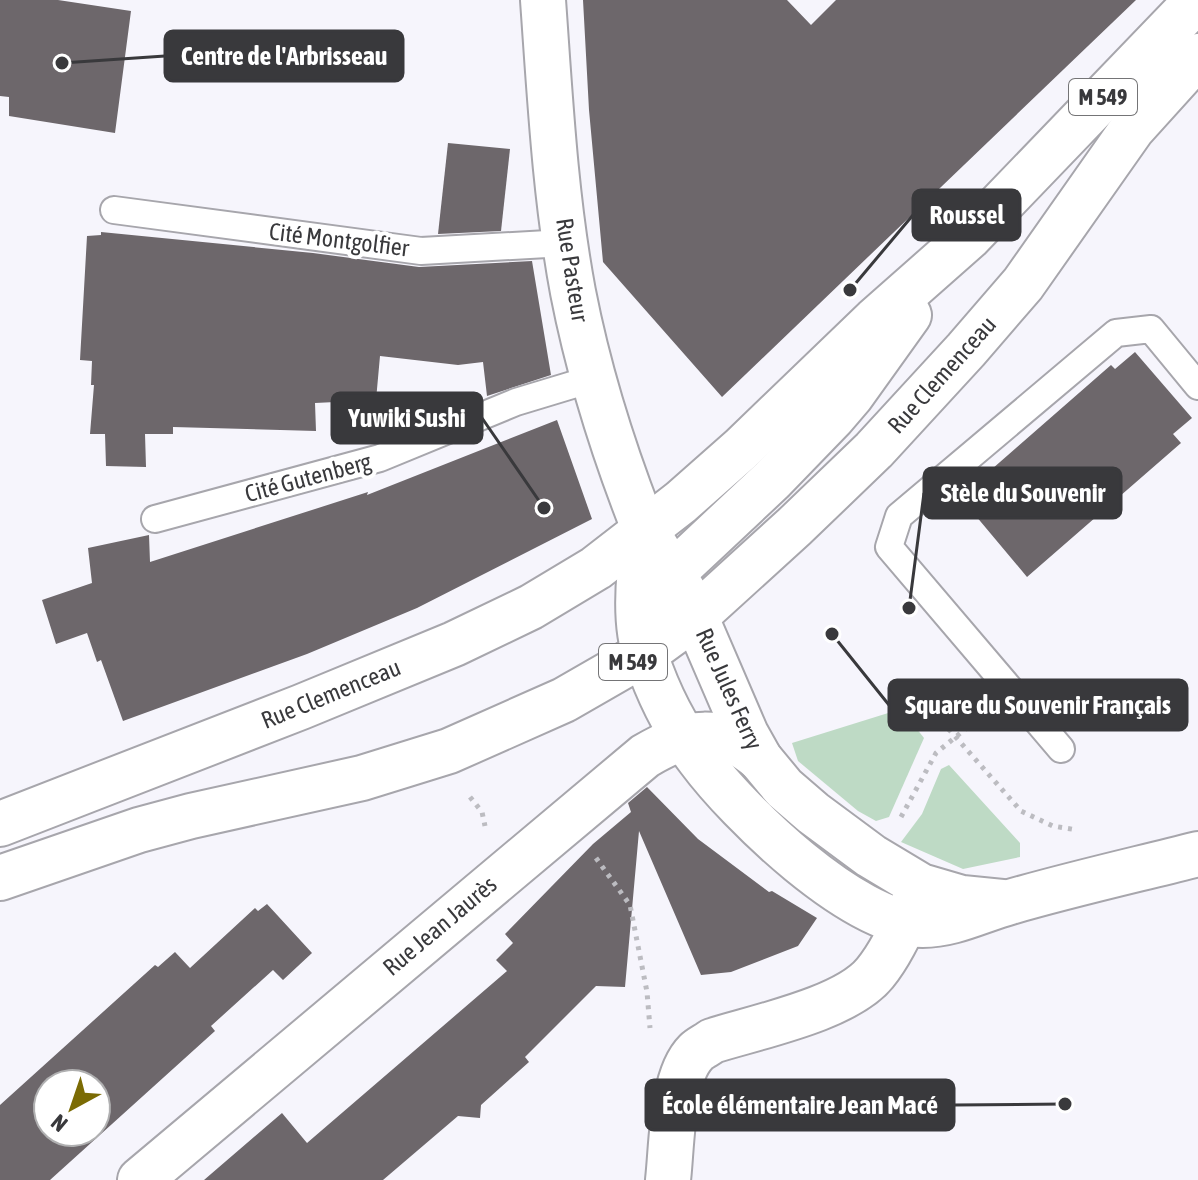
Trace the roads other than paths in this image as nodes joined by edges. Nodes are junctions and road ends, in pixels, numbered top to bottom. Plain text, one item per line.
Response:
1 (543, 0) edge
2 (1197, 0) edge
3 (1198, 56) edge
4 (114, 210) dead end
5 (969, 237) junction
6 (565, 243) junction
7 (592, 379) junction
8 (1198, 386) edge
9 (155, 519) dead end
10 (645, 531) junction
11 (674, 572) junction
12 (696, 616) junction
13 (644, 654) junction
14 (684, 737) junction
15 (1061, 749) dead end
16 (760, 759) junction
17 (0, 824) edge
18 (1198, 854) edge
19 (0, 878) edge
20 (913, 904) junction
21 (140, 1180) edge
22 (668, 1180) edge

1 - 6 main road, Rue Pasteur
2 - 5 main road, Rue Clemenceau / M 549
3 - 12 main road, Rue Clemenceau / M 549
4 - 6 lane, Cité Montgolfier
5 - 10 main road, Rue Clemenceau / M 549
5 - 11 main road
6 - 7 main road, Rue Pasteur
7 - 9 lane, Cité Gutenberg
7 - 10 main road, Rue Pasteur
8 - 15 lane
10 - 11 main road, Rue Jules Ferry
10 - 13 main road
10 - 17 main road, Rue Clemenceau / M 549
11 - 12 main road, Rue Jules Ferry
11 - 13 main road
12 - 13 main road, Rue Clemenceau / M 549
12 - 16 main road, Rue Jules Ferry
13 - 14 main road
13 - 19 main road, Rue Clemenceau / M 549
14 - 16 main road, Rue Jean Jaurès
14 - 20 main road
14 - 21 main road, Rue Jean Jaurès
16 - 20 main road, Rue Jules Ferry
18 - 20 main road
20 - 22 main road

